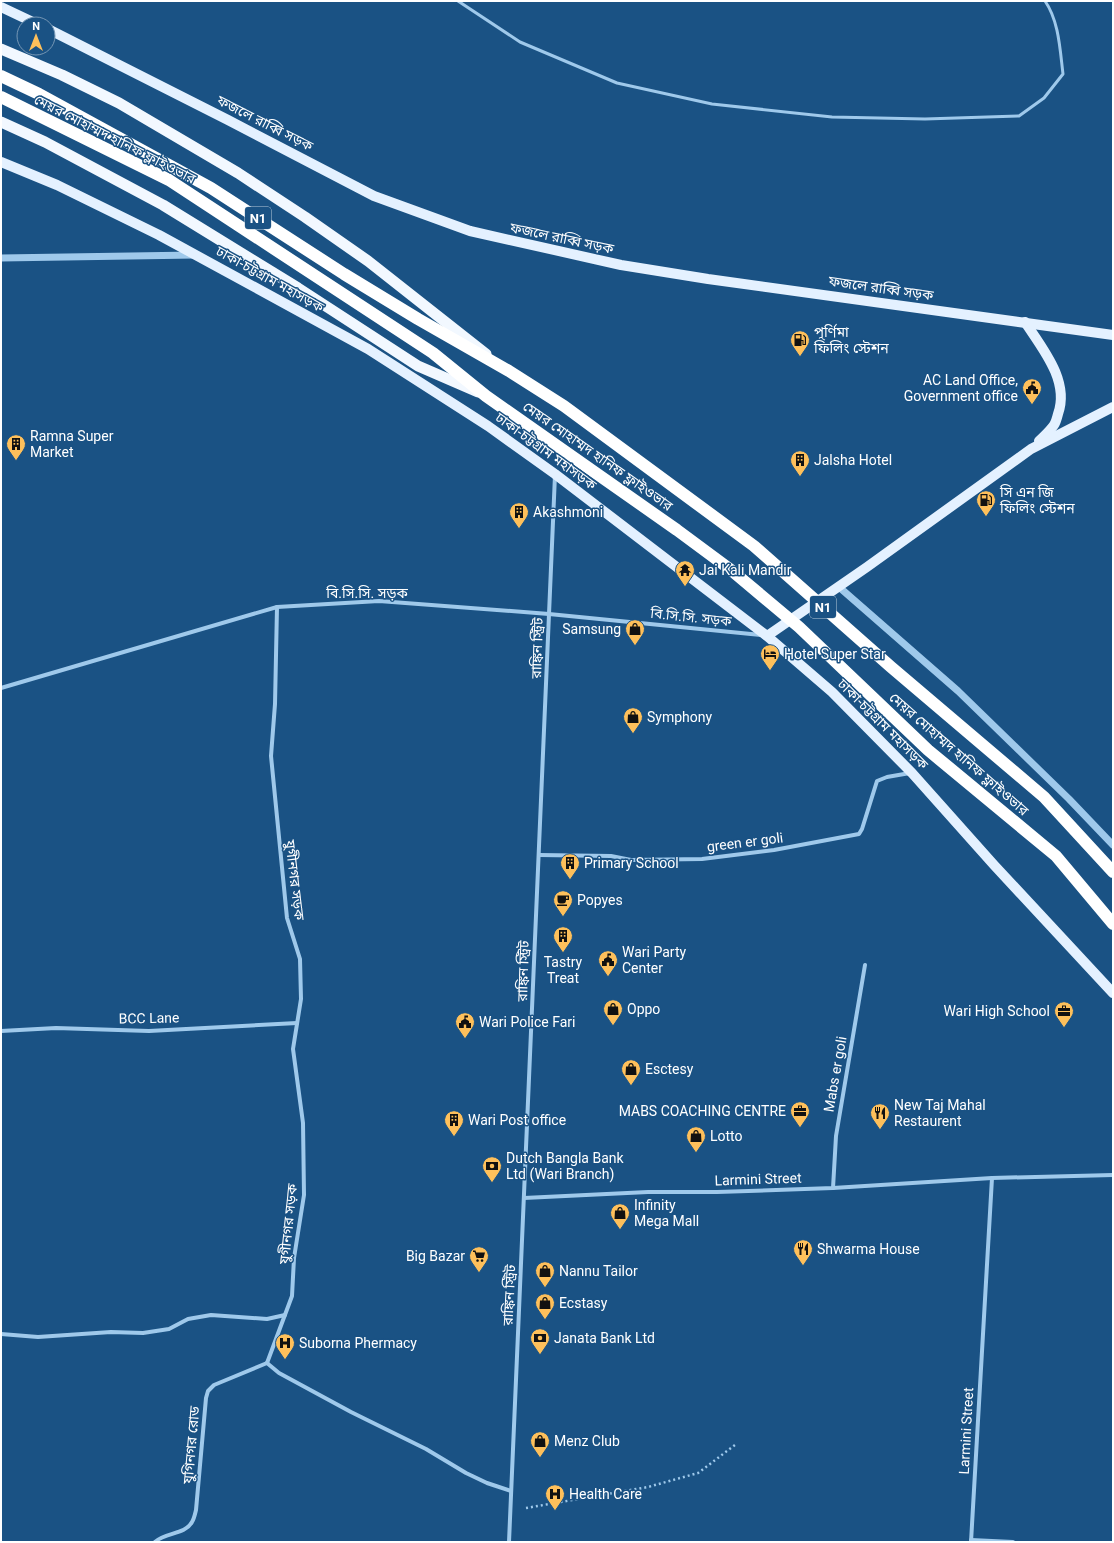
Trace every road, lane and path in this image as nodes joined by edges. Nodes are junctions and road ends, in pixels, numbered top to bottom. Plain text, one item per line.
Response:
1 (458, 1) edge
2 (1046, 1) edge
3 (1, 7) edge
4 (20, 16) edge
5 (56, 33) edge
6 (1, 49) edge
7 (1, 76) edge
8 (1, 97) edge
9 (1, 122) edge
10 (1, 162) edge
11 (198, 255) junction
12 (1, 258) edge
13 (1024, 322) junction
14 (1113, 335) edge
15 (509, 371) junction
16 (486, 396) junction
17 (1113, 407) edge
18 (1031, 449) junction
19 (555, 474) junction
20 (839, 587) junction
21 (277, 607) junction
22 (549, 614) junction
23 (767, 636) junction
24 (1, 688) edge
25 (912, 772) junction
26 (1113, 845) edge
27 (539, 855) junction
28 (1113, 872) edge
29 (1113, 924) edge
30 (864, 965) dead end
31 (1113, 993) edge
32 (297, 1023) junction
33 (1, 1031) edge
34 (1113, 1175) edge
35 (992, 1178) junction
36 (833, 1188) junction
37 (524, 1198) junction
38 (285, 1315) junction
39 (1, 1334) edge
40 (267, 1363) junction
41 (735, 1445) dead end
42 (511, 1492) junction
43 (510, 1511) junction
44 (971, 1541) edge
45 (155, 1542) edge
46 (509, 1542) edge
47 (1013, 1542) edge

1 - 2 lane
3 - 4 main road
5 - 13 main road, ফজলে রাব্বি সড়ক
6 - 15 highway
7 - 15 highway, মেয়র মোহাম্মদ হানিফ ফ্লাইওভার / N1
8 - 16 highway, মেয়র মোহাম্মদ হানিফ ফ্লাইওভার / N1
9 - 16 highway
10 - 11 main road, ঢাকা-চট্টগ্রাম মহাসড়ক
11 - 12 street
11 - 19 main road, ঢাকা-চট্টগ্রাম মহাসড়ক
13 - 14 main road, ফজলে রাব্বি সড়ক
13 - 18 main road
15 - 28 highway, মেয়র মোহাম্মদ হানিফ ফ্লাইওভার / N1
16 - 29 highway, মেয়র মোহাম্মদ হানিফ ফ্লাইওভার / N1
17 - 18 main road
18 - 20 main road
19 - 22 street, রাঙ্কিন স্ট্রিট
19 - 23 main road, ঢাকা-চট্টগ্রাম মহাসড়ক
20 - 23 main road
20 - 26 street
21 - 22 street, বি.সি.সি. সড়ক
21 - 24 street, বি.সি.সি. সড়ক
21 - 32 street, যুগীনগর সড়ক
22 - 23 street, বি.সি.সি. সড়ক
22 - 27 street, রাঙ্কিন স্ট্রিট
23 - 25 main road, ঢাকা-চট্টগ্রাম মহাসড়ক
25 - 27 street, green er goli
25 - 31 main road, ঢাকা-চট্টগ্রাম মহাসড়ক
27 - 37 street, রাঙ্কিন স্ট্রিট
30 - 36 street, Mabs er goli
32 - 33 street, BCC Lane
32 - 38 street, যুগীনগর সড়ক
34 - 35 street, Larmini Street
35 - 36 street, Larmini Street
35 - 44 street, Larmini Street
36 - 37 street, Larmini Street
37 - 42 street, রাঙ্কিন স্ট্রিট
38 - 39 street
38 - 40 street, যুগীনগর সড়ক
40 - 42 street
40 - 45 street, যুগিনগর রোড
41 - 43 path
42 - 43 street, রাঙ্কিন স্ট্রিট
43 - 46 street, রাঙ্কিন স্ট্রিট
44 - 47 street

